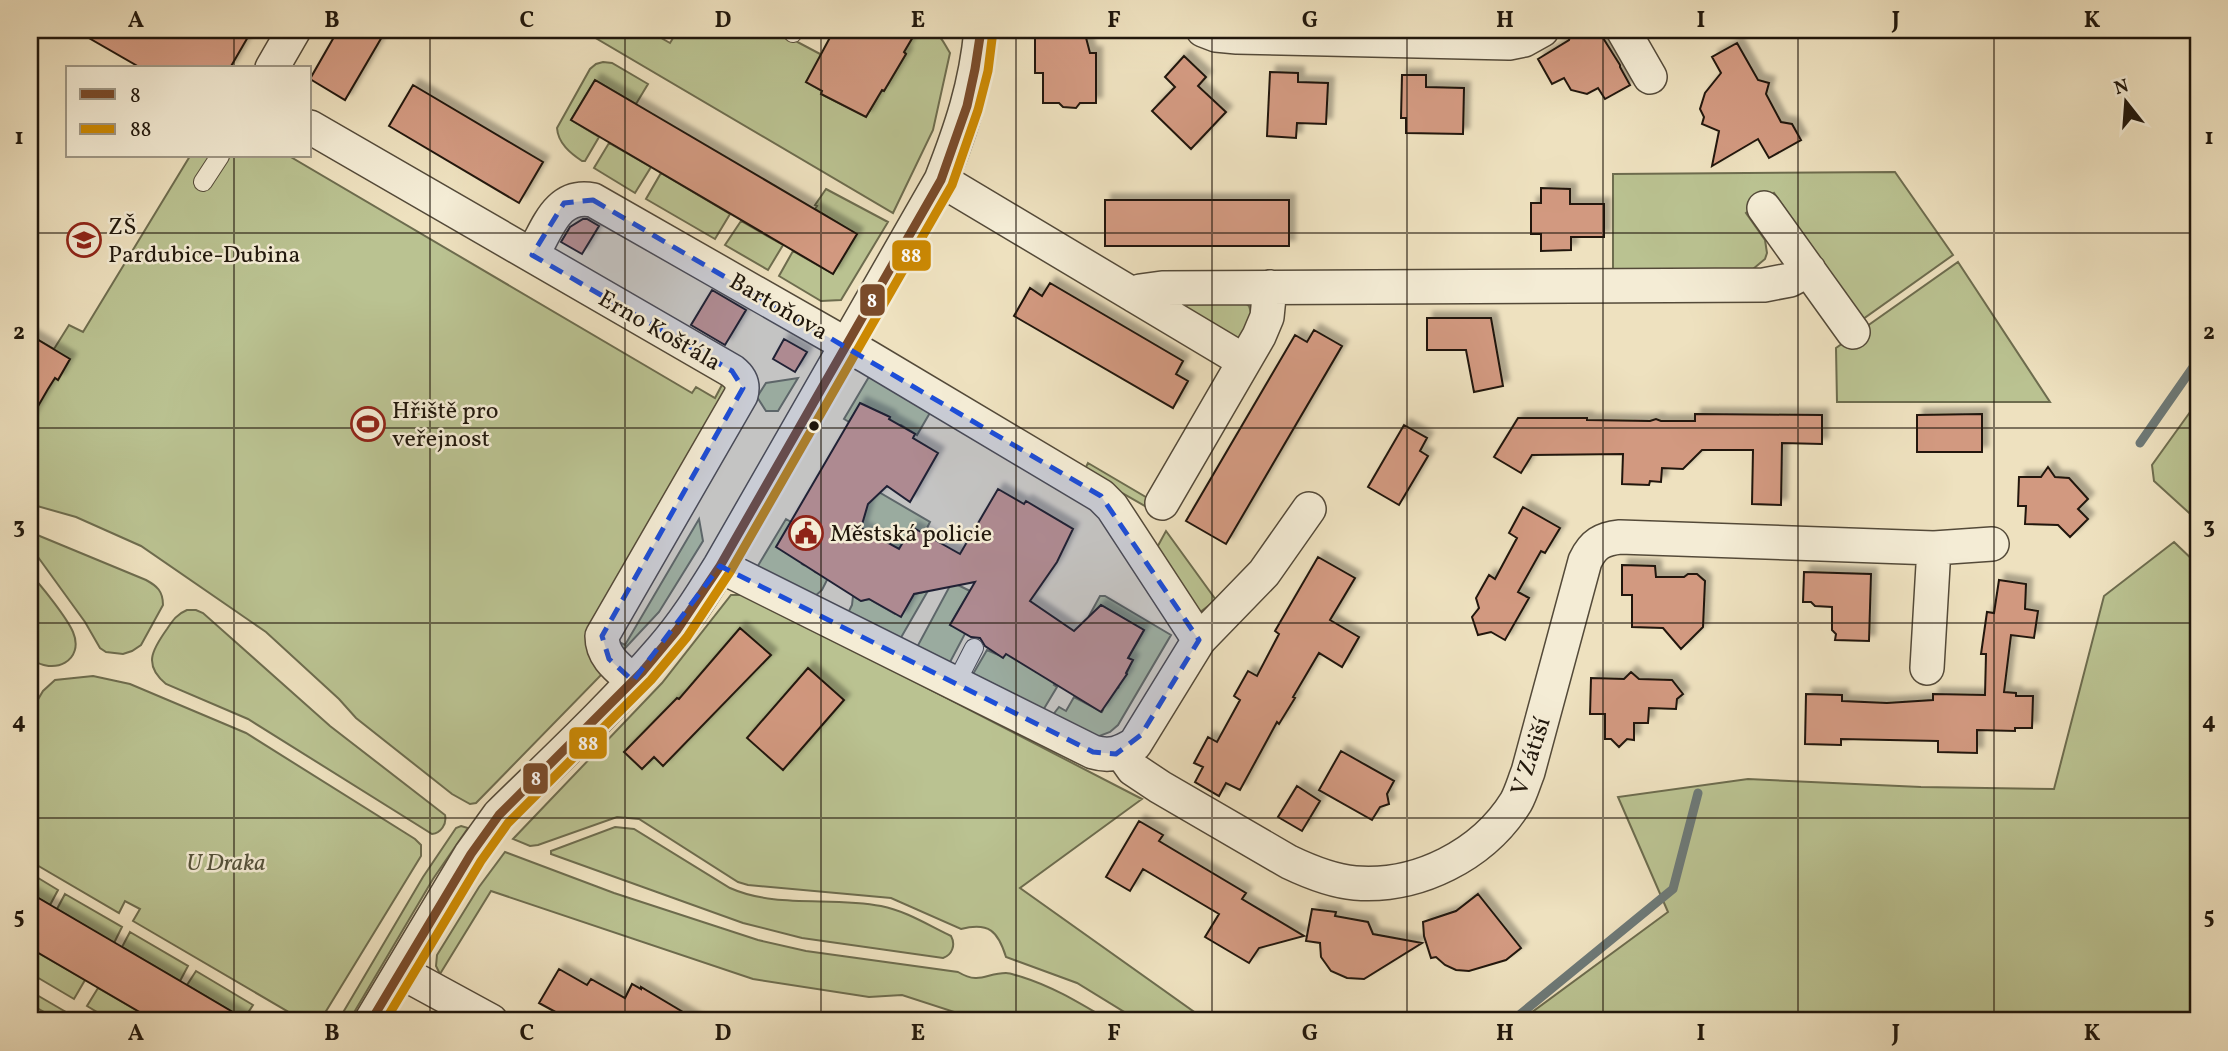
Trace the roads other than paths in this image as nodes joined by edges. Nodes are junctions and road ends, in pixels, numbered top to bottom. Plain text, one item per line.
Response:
1 (294, 30) edge
2 (981, 30) edge
3 (1203, 30) edge
4 (1542, 30) edge
5 (1623, 30) edge
6 (273, 66) edge
7 (1650, 77) dead end
8 (312, 128) edge
9 (219, 158) edge
10 (941, 180) junction
11 (203, 182) dead end
12 (1764, 208) dead end
13 (532, 255) junction
14 (1809, 270) junction
15 (1270, 286) junction
16 (1135, 296) junction
17 (1853, 332) dead end
18 (847, 345) junction
19 (1244, 362) junction
20 (1162, 502) dead end
21 (1309, 509) dead end
22 (1992, 544) dead end
23 (1934, 548) junction
24 (720, 566) junction
25 (1199, 640) junction
26 (974, 649) dead end
27 (1927, 668) dead end
28 (633, 681) junction
29 (956, 683) junction
30 (1121, 752) junction
31 (401, 972) junction
32 (371, 1021) edge
33 (491, 1021) edge

1 - 6 street
2 - 10 street
3 - 4 street
5 - 7 street
8 - 13 street, Erno Košťála
9 - 11 lane
10 - 16 street
10 - 18 street
12 - 14 street
13 - 18 street, Bartoňova
13 - 28 street, Erno Košťála
14 - 15 street
14 - 17 street
15 - 16 street
15 - 19 street
16 - 19 street
18 - 24 street, Bartoňova
18 - 25 street
19 - 20 street
21 - 25 street
22 - 23 street, V Zátiší
23 - 27 street
23 - 30 street, V Zátiší
24 - 28 street, Bartoňova
24 - 29 street
25 - 30 street
26 - 29 lane
28 - 31 street, Bartoňova
29 - 30 street
31 - 32 street, Bartoňova
31 - 33 street

